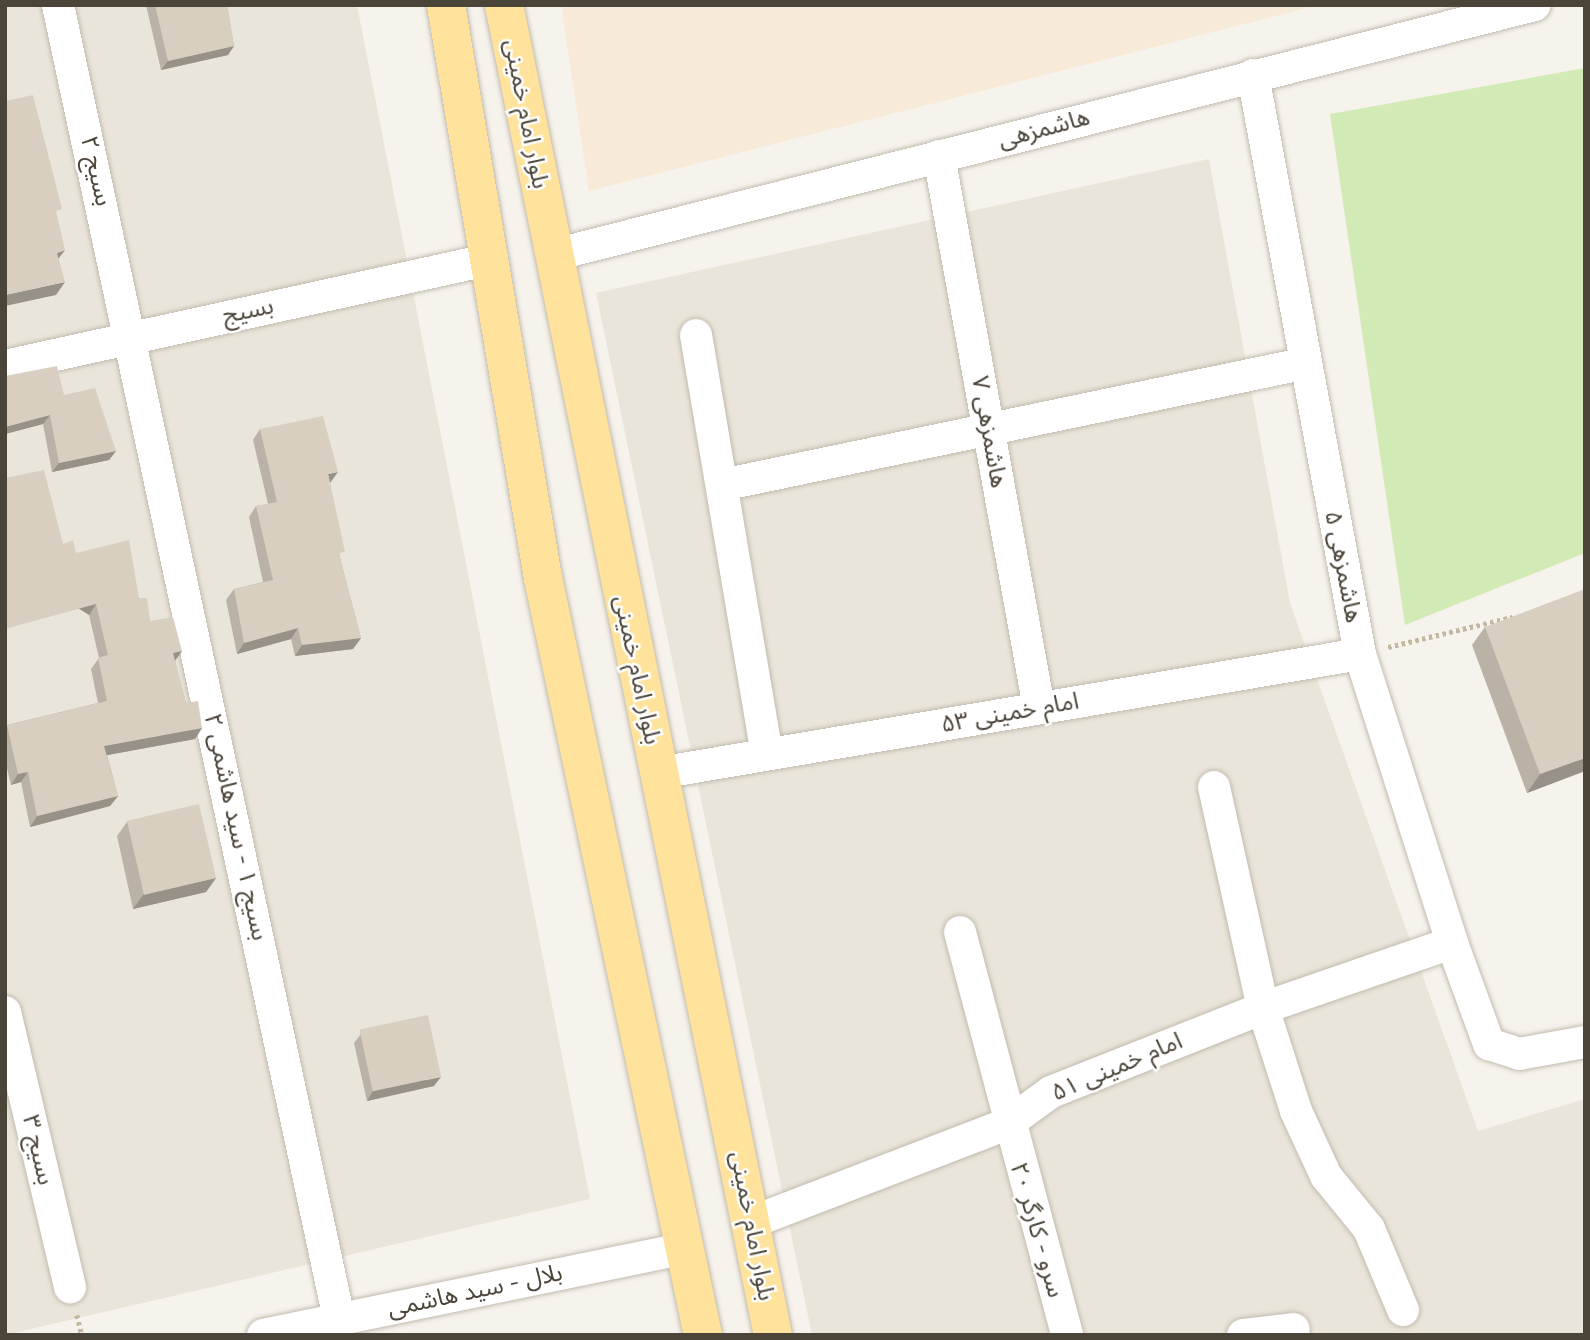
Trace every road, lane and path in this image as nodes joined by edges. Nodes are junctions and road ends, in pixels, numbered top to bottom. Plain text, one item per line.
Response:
1 (58, 5) edge
2 (446, 5) edge
3 (504, 5) edge
4 (1535, 5) edge
5 (1253, 75) junction
6 (939, 156) junction
7 (554, 255) junction
8 (491, 259) junction
9 (696, 335) dead end
10 (133, 336) junction
11 (1302, 364) junction
12 (5, 366) edge
13 (988, 429) junction
14 (722, 485) junction
15 (1519, 615) edge
16 (1360, 654) junction
17 (1039, 708) junction
18 (767, 754) junction
19 (659, 773) junction
20 (1214, 787) dead end
21 (960, 932) dead end
22 (1452, 943) junction
23 (1263, 1008) junction
24 (5, 1012) edge
25 (1585, 1042) edge
26 (1007, 1124) junction
27 (752, 1222) junction
28 (686, 1248) junction
29 (70, 1287) dead end
30 (1403, 1310) dead end
31 (339, 1319) junction
32 (1294, 1329) dead end
33 (263, 1335) edge
34 (702, 1335) edge
35 (773, 1335) edge
36 (1067, 1335) edge
37 (1243, 1335) edge

1 - 10 street, بسیج ۲
2 - 8 main road
3 - 7 main road, بلوار امام خمینی
4 - 5 street, هاشمزهی
5 - 6 street, هاشمزهی
5 - 11 street, هاشمزهی ۵
6 - 7 street, هاشمزهی
6 - 13 street, هاشمزهی ۷
7 - 19 main road, بلوار امام خمینی
8 - 10 street, بسیج
8 - 28 main road
9 - 14 street
10 - 12 street, بسیج
10 - 31 street, بسیج ۱ - سید هاشمی ۲
11 - 13 street
11 - 16 street, هاشمزهی ۵
13 - 14 street
13 - 17 street, هاشمزهی ۷
14 - 18 street
15 - 16 path
16 - 17 street, امام خمینی ۵۳
16 - 22 street, هاشمزهی ۵
17 - 18 street, امام خمینی ۵۳
18 - 19 street, امام خمینی ۵۳
19 - 27 main road, بلوار امام خمینی
20 - 23 street
21 - 26 street, سرو - کارگر ۲۰
22 - 23 street, امام خمینی ۵۱
22 - 25 street, هاشمزهی ۵
23 - 26 street, امام خمینی ۵۱
23 - 30 street
24 - 29 street, بسیج ۳
26 - 27 street, امام خمینی ۵۱
26 - 36 street, سرو - کارگر ۲۰
27 - 35 main road, بلوار امام خمینی
28 - 31 street, بلال - سید هاشمی
28 - 34 main road
31 - 33 street, بلال - سید هاشمی
32 - 37 street

